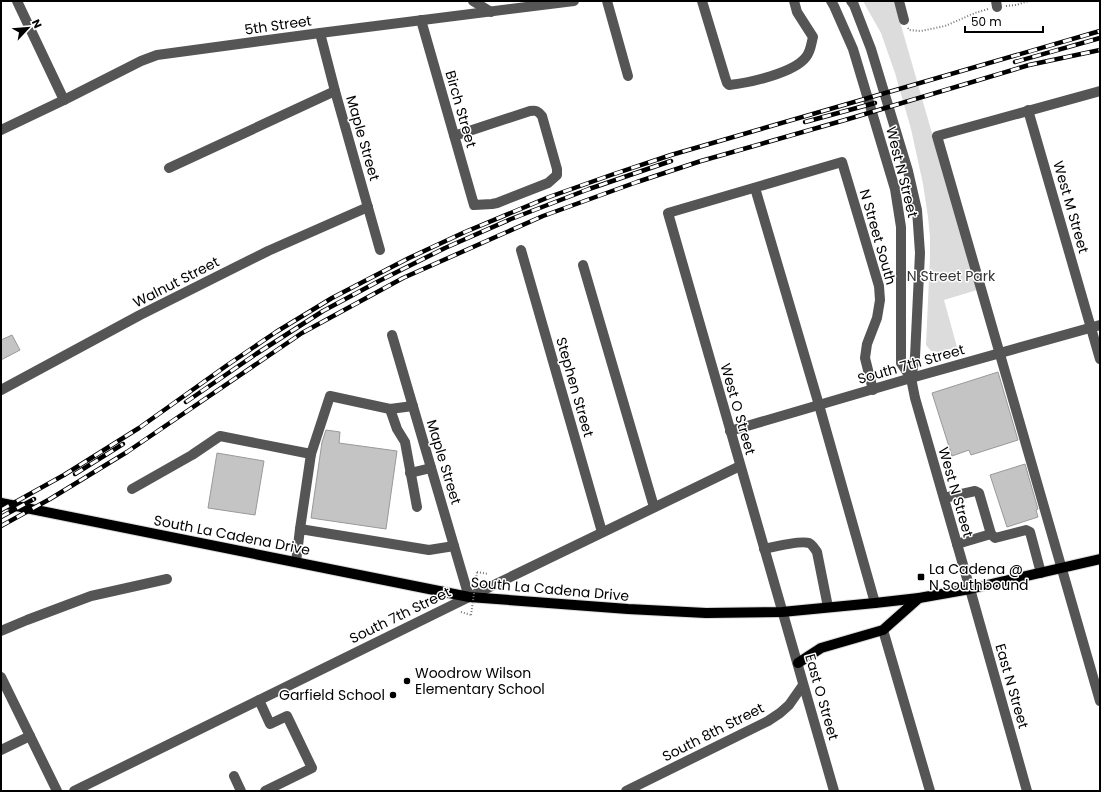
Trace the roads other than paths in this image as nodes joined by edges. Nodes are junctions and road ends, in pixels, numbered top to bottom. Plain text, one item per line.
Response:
1 (17, 1) edge
2 (474, 1) edge
3 (574, 1) edge
4 (607, 1) edge
5 (702, 1) edge
6 (794, 1) edge
7 (831, 1) edge
8 (851, 1) edge
9 (898, 1) edge
10 (491, 12) junction
11 (421, 20) junction
12 (904, 20) road end
13 (320, 33) junction
14 (628, 76) dead end
15 (335, 91) junction
16 (1100, 91) edge
17 (64, 100) junction
18 (1028, 110) junction
19 (1, 130) edge
20 (454, 136) junction
21 (169, 168) dead end
22 (755, 188) junction
23 (368, 207) junction
24 (380, 250) dead end
25 (521, 250) dead end
26 (583, 265) dead end
27 (1096, 327) edge
28 (392, 335) dead end
29 (1000, 354) junction
30 (1100, 359) edge
31 (911, 378) junction
32 (1, 390) edge
33 (873, 390) junction
34 (819, 405) junction
35 (413, 406) junction
36 (390, 409) junction
37 (730, 431) junction
38 (311, 454) junction
39 (740, 466) junction
40 (431, 468) junction
41 (410, 473) junction
42 (132, 489) dead end
43 (944, 498) junction
44 (1, 503) edge
45 (417, 507) dead end
46 (654, 508) junction
47 (300, 529) junction
48 (602, 532) junction
49 (990, 534) junction
50 (957, 544) junction
51 (454, 546) junction
52 (764, 549) junction
53 (1100, 559) edge
54 (296, 562) junction
55 (1061, 569) junction
56 (1041, 573) junction
57 (167, 579) dead end
58 (970, 589) junction
59 (469, 597) junction
60 (919, 598) junction
61 (875, 603) junction
62 (828, 607) junction
63 (782, 612) junction
64 (883, 630) junction
65 (1, 631) edge
66 (798, 663) junction
67 (1, 677) edge
68 (803, 685) junction
69 (259, 700) junction
70 (1100, 701) edge
71 (30, 736) junction
72 (1, 750) edge
73 (234, 776) dead end
74 (57, 791) edge
75 (74, 791) edge
76 (241, 791) edge
77 (265, 791) edge
78 (626, 791) edge
79 (834, 791) edge
80 (930, 791) edge
81 (1027, 791) edge

1 - 17 street
2 - 10 street
3 - 10 street, 5th Street
4 - 14 street
5 - 6 street
7 - 31 street, West N Street
8 - 31 street, West N Street
9 - 12 street
10 - 11 street, 5th Street
11 - 13 street, 5th Street
11 - 20 street, Birch Street
13 - 15 street, Maple Street
13 - 17 street, 5th Street
15 - 21 street
15 - 23 street, Maple Street
16 - 18 street
17 - 19 street, 5th Street
18 - 27 street, West M Street
18 - 29 street
20 - 20 street, Birch Street
22 - 33 street, N Street South
22 - 34 street
22 - 37 street, West O Street
23 - 24 street, Maple Street
23 - 32 street, Walnut Street
25 - 48 street, Stephen Street
26 - 46 street
27 - 29 street, South 7th Street
27 - 30 street, West M Street
28 - 35 street, Maple Street
29 - 31 street, South 7th Street
29 - 55 street
31 - 33 street, South 7th Street
31 - 43 street, West N Street
33 - 34 street, South 7th Street
34 - 37 street, South 7th Street
34 - 61 street
35 - 36 street
35 - 40 street, Maple Street
36 - 38 street
36 - 41 street
37 - 39 street, West O Street
38 - 42 street
38 - 47 street
39 - 46 street, South 7th Street
39 - 52 street, West O Street
40 - 41 street
40 - 51 street, Maple Street
41 - 45 street
43 - 49 street
43 - 50 street, West N Street
44 - 54 main road, South La Cadena Drive
46 - 48 street, South 7th Street
47 - 51 street
47 - 54 street
48 - 59 street, South 7th Street
49 - 50 street
49 - 56 street
50 - 58 street, West N Street
51 - 59 street, Maple Street
52 - 62 street
52 - 63 street, West O Street
53 - 55 main road, South La Cadena Drive
54 - 59 main road, South La Cadena Drive
55 - 56 main road, South La Cadena Drive
55 - 70 street
56 - 58 main road, South La Cadena Drive
57 - 65 street
58 - 60 main road, South La Cadena Drive
58 - 81 street, East N Street
59 - 63 main road, South La Cadena Drive
59 - 69 street, South 7th Street
60 - 61 main road, South La Cadena Drive
60 - 64 main road
61 - 62 main road, South La Cadena Drive
62 - 63 main road, South La Cadena Drive
63 - 66 street, East O Street
64 - 66 main road
64 - 80 street
66 - 68 street, East O Street
67 - 71 street
68 - 78 street, South 8th Street
68 - 79 street, East O Street
69 - 75 street, South 7th Street
69 - 77 street
71 - 72 street
71 - 74 street
73 - 76 street

